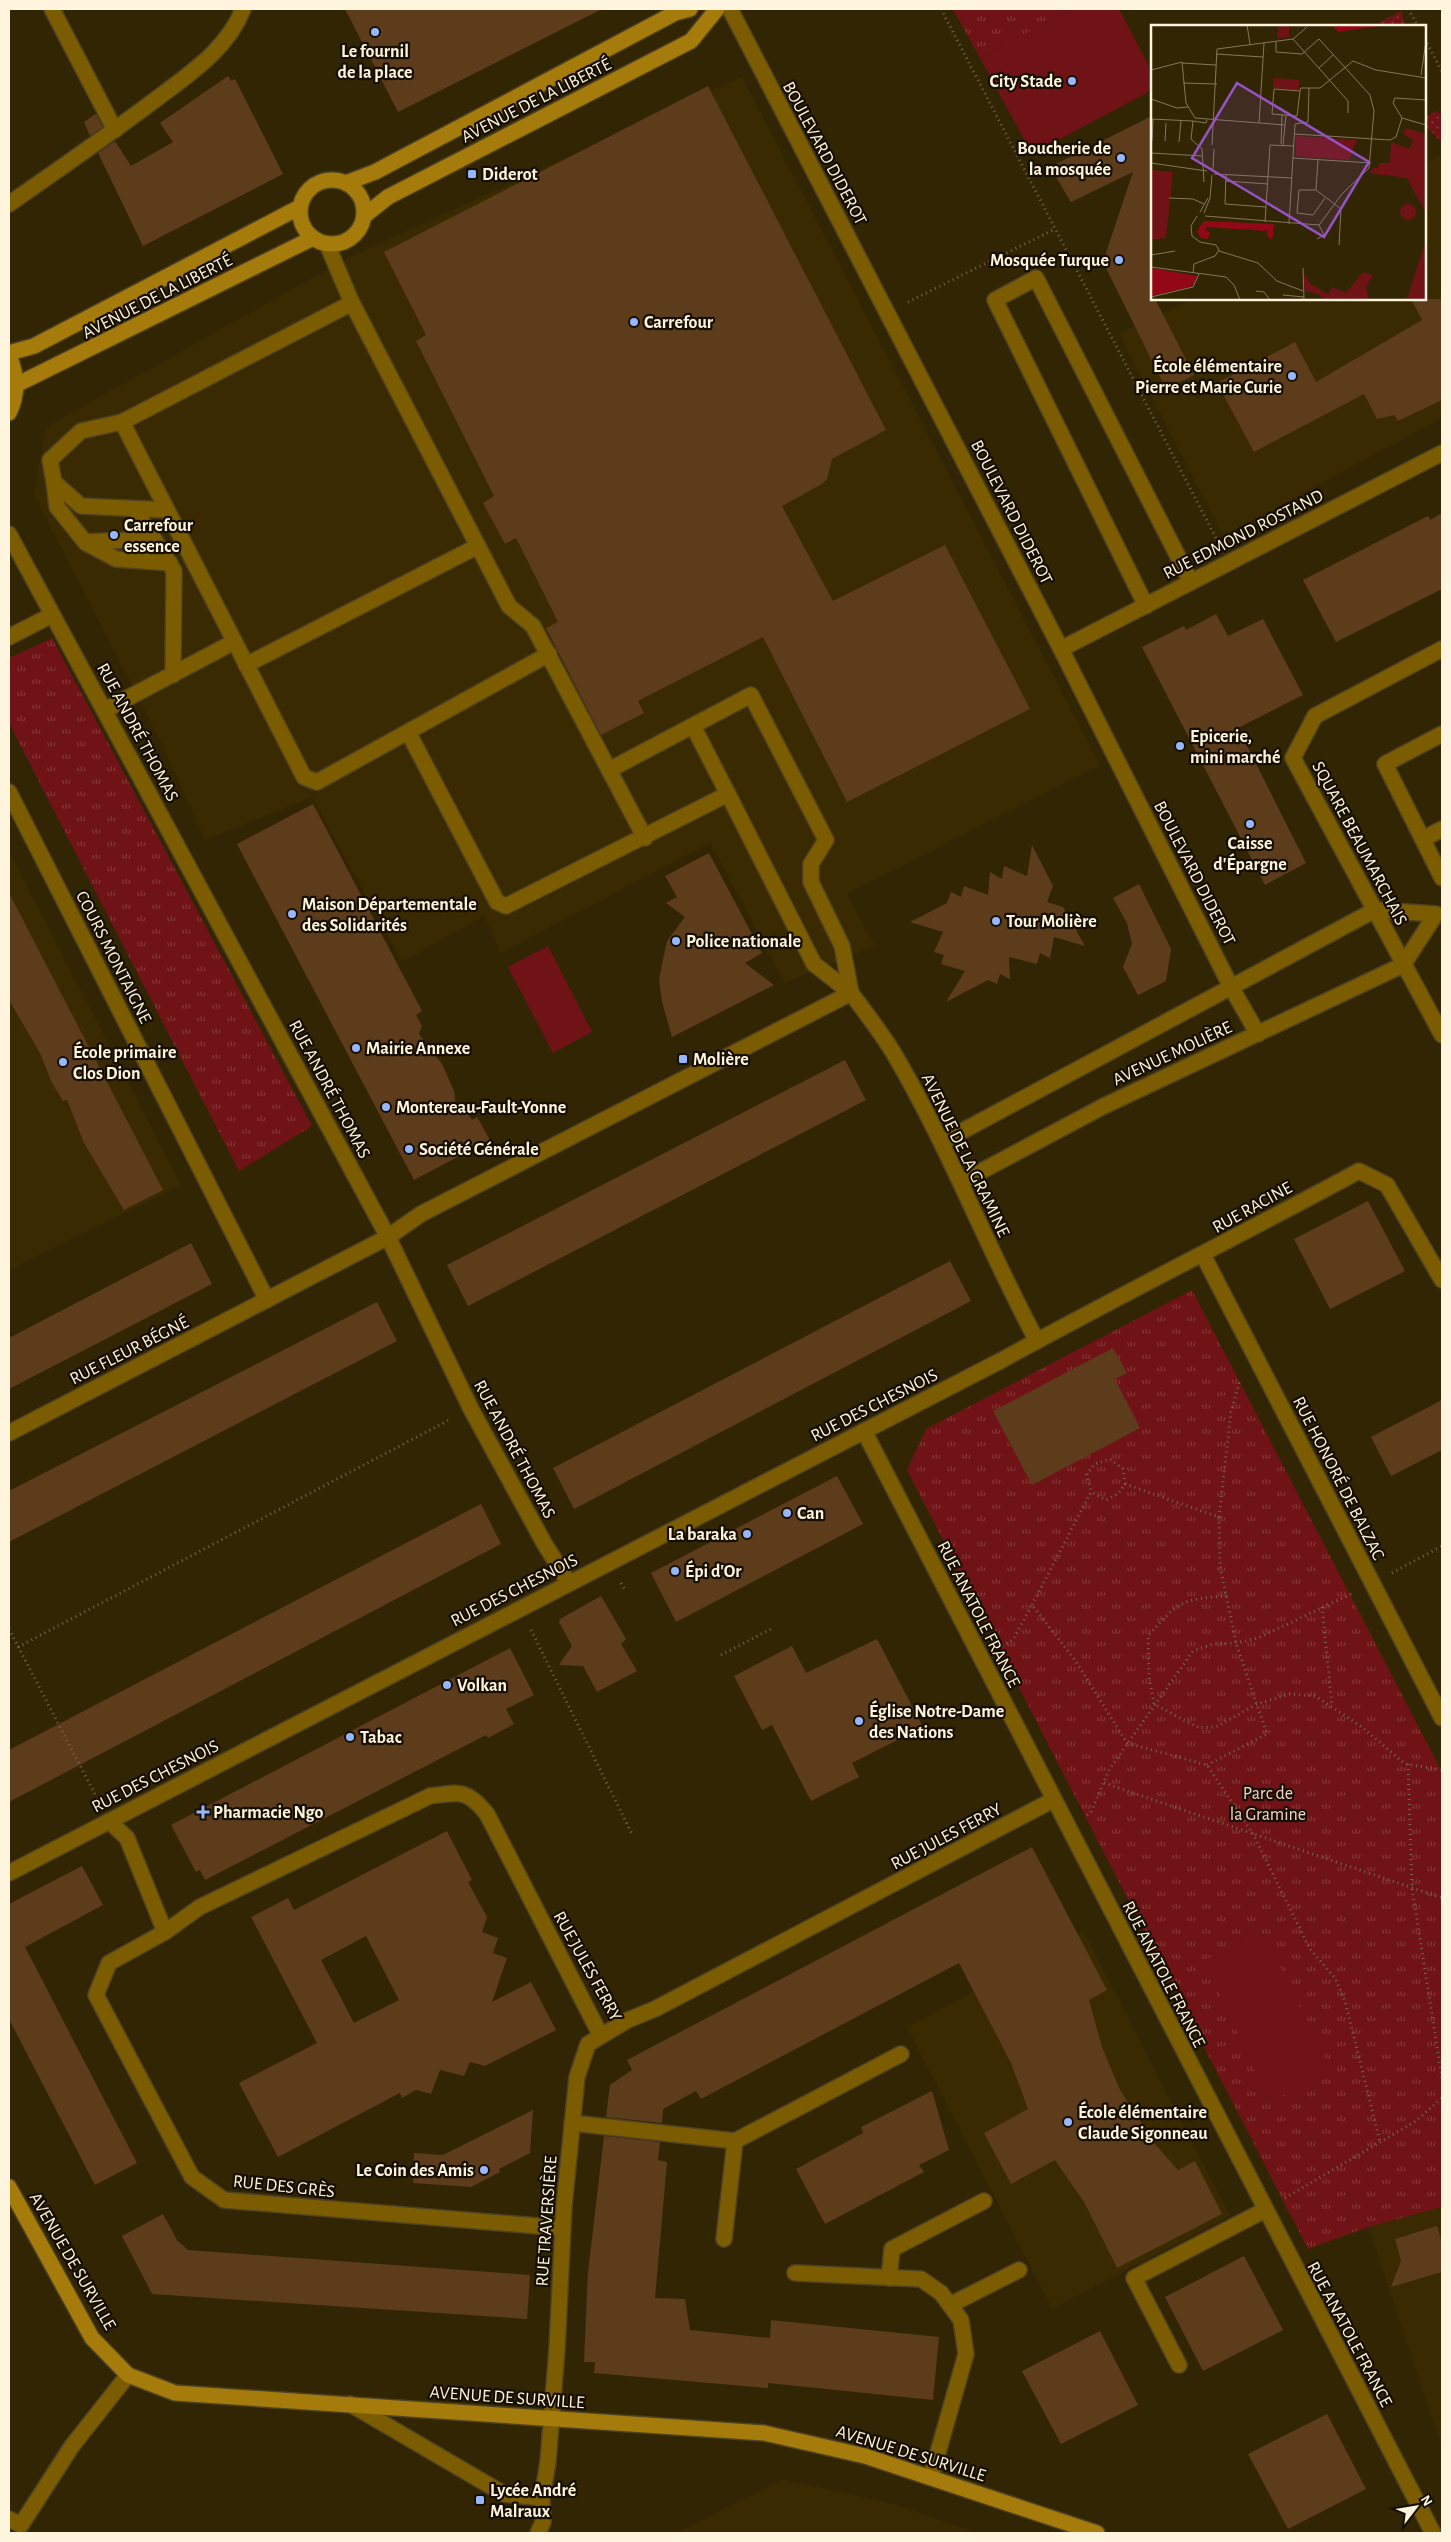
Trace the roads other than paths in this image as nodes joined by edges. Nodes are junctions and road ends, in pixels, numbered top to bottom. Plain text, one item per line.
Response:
1 (52, 9) edge
2 (243, 9) edge
3 (690, 9) edge
4 (717, 9) edge
5 (730, 9) edge
6 (115, 130) junction
7 (346, 183) junction
8 (9, 204) edge
9 (300, 207) junction
10 (364, 216) junction
11 (320, 241) junction
12 (352, 303) junction
13 (9, 354) edge
14 (16, 385) junction
15 (9, 413) edge
16 (122, 422) junction
17 (1442, 453) edge
18 (54, 482) junction
19 (134, 509) junction
20 (167, 510) junction
21 (9, 534) edge
22 (154, 539) junction
23 (84, 542) junction
24 (478, 546) junction
25 (170, 563) junction
26 (1190, 582) junction
27 (1146, 606) junction
28 (52, 615) junction
29 (9, 637) edge
30 (234, 642) junction
31 (1061, 649) junction
32 (1442, 649) edge
33 (549, 654) junction
34 (246, 665) junction
35 (173, 675) junction
36 (105, 710) junction
37 (693, 726) junction
38 (408, 732) junction
39 (1442, 734) edge
40 (609, 770) junction
41 (9, 792) edge
42 (728, 794) junction
43 (1442, 829) edge
44 (645, 838) junction
45 (1423, 839) junction
46 (1442, 878) edge
47 (1375, 910) junction
48 (1439, 913) edge
49 (1403, 965) junction
50 (1231, 987) junction
51 (851, 993) junction
52 (1258, 1034) junction
53 (1442, 1035) edge
54 (942, 1142) junction
55 (961, 1182) junction
56 (388, 1237) junction
57 (1203, 1256) junction
58 (1442, 1280) edge
59 (266, 1300) junction
60 (1037, 1341) junction
61 (864, 1431) junction
62 (9, 1433) edge
63 (569, 1583) junction
64 (1442, 1718) edge
65 (1054, 1800) junction
66 (109, 1821) junction
67 (9, 1873) edge
68 (165, 1932) junction
69 (601, 2036) junction
70 (902, 2054) dead end
71 (572, 2123) junction
72 (735, 2141) junction
73 (9, 2187) edge
74 (984, 2201) dead end
75 (1265, 2210) junction
76 (562, 2228) junction
77 (724, 2239) dead end
78 (1019, 2270) dead end
79 (795, 2273) dead end
80 (889, 2278) junction
81 (950, 2305) junction
82 (1179, 2365) dead end
83 (128, 2375) junction
84 (350, 2404) junction
85 (551, 2418) junction
86 (931, 2478) junction
87 (542, 2498) junction
88 (16, 2526) edge
89 (538, 2533) edge
90 (1097, 2533) edge
91 (1434, 2533) edge

1 - 6 street
2 - 6 street
3 - 7 street, AVENUE DE LA LIBERTÉ
4 - 10 street, AVENUE DE LA LIBERTÉ
5 - 31 street, BOULEVARD DIDEROT
6 - 8 street
7 - 9 street
7 - 10 street
9 - 11 street
9 - 13 street, AVENUE DE LA LIBERTÉ
10 - 11 street
11 - 12 street
11 - 14 street, AVENUE DE LA LIBERTÉ
12 - 16 street
12 - 24 street
13 - 14 street
14 - 15 street
16 - 18 street
16 - 20 street
17 - 26 street, RUE EDMOND ROSTAND
18 - 19 street
18 - 23 street
19 - 20 street
19 - 22 street
20 - 30 street
21 - 28 street, RUE ANDRÉ THOMAS
22 - 23 street
22 - 25 street
23 - 25 street
24 - 33 street
24 - 34 street
25 - 35 street
26 - 27 street, RUE EDMOND ROSTAND
26 - 27 street
27 - 31 street, RUE EDMOND ROSTAND
28 - 29 street
28 - 36 street, RUE ANDRÉ THOMAS
30 - 34 street
30 - 35 street
31 - 50 street, BOULEVARD DIDEROT
32 - 47 street, SQUARE BEAUMARCHAIS
33 - 38 street
33 - 40 street
34 - 38 street
35 - 36 street
36 - 56 street, RUE ANDRÉ THOMAS
37 - 40 street
37 - 42 street
37 - 51 street
38 - 44 street
39 - 45 street
40 - 44 street
41 - 59 street, COURS MONTAIGNE
42 - 44 street
42 - 51 street
43 - 45 street
45 - 46 street
47 - 48 street
47 - 49 street, SQUARE BEAUMARCHAIS
47 - 50 street, AVENUE MOLIÈRE
48 - 49 street
49 - 52 street, AVENUE MOLIÈRE
49 - 53 street, SQUARE BEAUMARCHAIS
50 - 52 street, BOULEVARD DIDEROT
50 - 54 street, AVENUE MOLIÈRE
51 - 54 street, AVENUE DE LA GRAMINE
51 - 56 street, RUE FLEUR BÉGNÉ
52 - 55 street, AVENUE MOLIÈRE
54 - 55 street, AVENUE DE LA GRAMINE
55 - 60 street, AVENUE DE LA GRAMINE
56 - 59 street, RUE FLEUR BÉGNÉ
56 - 63 street, RUE ANDRÉ THOMAS
57 - 58 street, RUE RACINE
57 - 60 street, RUE RACINE
57 - 64 street, RUE HONORÉ DE BALZAC
59 - 62 street, RUE FLEUR BÉGNÉ
60 - 61 street, RUE DES CHESNOIS
61 - 63 street, RUE DES CHESNOIS
61 - 65 street, RUE ANATOLE FRANCE
63 - 66 street, RUE DES CHESNOIS
65 - 69 street, RUE JULES FERRY
65 - 75 street, RUE ANATOLE FRANCE
66 - 67 street, RUE DES CHESNOIS
66 - 68 street
68 - 69 street, RUE JULES FERRY
68 - 76 street, RUE DES GRÈS
69 - 71 street, RUE TRAVERSIÈRE
70 - 72 street
71 - 72 street
71 - 76 street, RUE TRAVERSIÈRE
72 - 77 street
73 - 83 street, AVENUE DE SURVILLE
74 - 80 street
75 - 82 street
75 - 91 street, RUE ANATOLE FRANCE
76 - 85 street, RUE TRAVERSIÈRE
78 - 81 street
79 - 80 street
80 - 81 street
81 - 86 street
83 - 84 street, AVENUE DE SURVILLE
83 - 88 street
84 - 85 street, AVENUE DE SURVILLE
84 - 87 street
85 - 86 street, AVENUE DE SURVILLE
85 - 87 street, RUE TRAVERSIÈRE
86 - 90 street, AVENUE DE SURVILLE
87 - 89 street, RUE TRAVERSIÈRE

